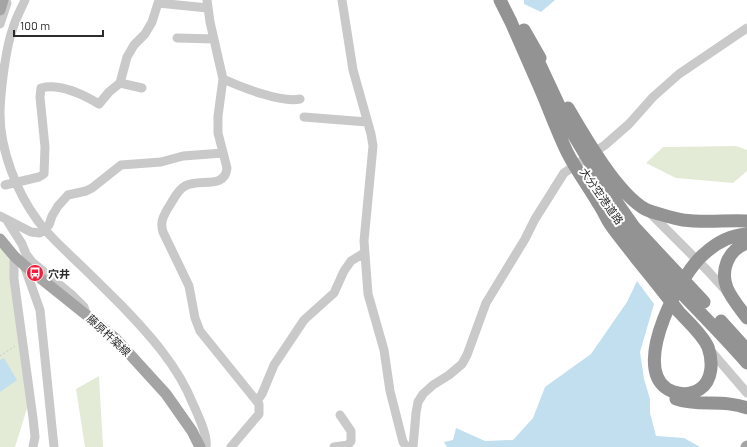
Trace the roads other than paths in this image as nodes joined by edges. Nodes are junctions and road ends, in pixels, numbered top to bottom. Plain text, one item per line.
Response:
1 (3, 0) edge
2 (8, 0) edge
3 (24, 0) edge
4 (342, 0) edge
5 (500, 0) edge
6 (510, 0) edge
7 (207, 4) edge
8 (0, 10) edge
9 (0, 24) edge
10 (747, 28) edge
11 (524, 30) junction
12 (177, 38) dead end
13 (214, 39) junction
14 (223, 79) junction
15 (120, 83) junction
16 (142, 88) dead end
17 (540, 88) junction
18 (300, 99) dead end
19 (304, 117) dead end
20 (367, 122) junction
21 (223, 153) junction
22 (16, 182) junction
23 (5, 184) dead end
24 (646, 210) junction
25 (4, 218) edge
26 (747, 221) edge
27 (747, 229) edge
28 (747, 234) edge
29 (0, 239) edge
30 (747, 243) edge
31 (643, 244) junction
32 (364, 253) junction
33 (14, 256) junction
34 (25, 260) junction
35 (732, 298) junction
36 (695, 299) junction
37 (86, 313) junction
38 (747, 318) edge
39 (707, 347) junction
40 (747, 350) edge
41 (747, 364) edge
42 (747, 393) edge
43 (257, 401) junction
44 (747, 408) edge
45 (340, 415) dead end
46 (33, 447) edge
47 (54, 447) edge
48 (200, 447) edge
49 (206, 447) edge
50 (231, 447) edge
51 (334, 447) edge
52 (406, 447) edge
53 (413, 447) edge

1 - 8 main road
2 - 9 street
3 - 22 street
4 - 20 street
5 - 17 highway, 大分空港道路
6 - 11 highway, 大分空港道路
7 - 13 street
7 - 15 street
10 - 53 street
11 - 24 highway
11 - 31 highway, 大分空港道路
12 - 13 street
13 - 14 street
14 - 18 street
14 - 21 street
15 - 16 street
15 - 22 street
17 - 31 highway, 大分空港道路
17 - 39 highway
19 - 20 street
20 - 32 street
21 - 25 street
21 - 43 street
22 - 23 street
22 - 49 street
24 - 26 highway
24 - 35 street
25 - 34 street
27 - 44 highway
28 - 39 highway
29 - 33 main road, 藤原杵築線
30 - 35 highway
31 - 36 highway, 大分空港道路
32 - 43 street
32 - 52 street
33 - 34 main road, 藤原杵築線
33 - 46 street
34 - 37 main road, 藤原杵築線
34 - 37 street
34 - 47 street
35 - 38 highway
36 - 40 highway, 大分空港道路
36 - 41 highway, 大分空港道路
37 - 48 main road, 藤原杵築線
39 - 42 street
43 - 50 street
45 - 51 street

